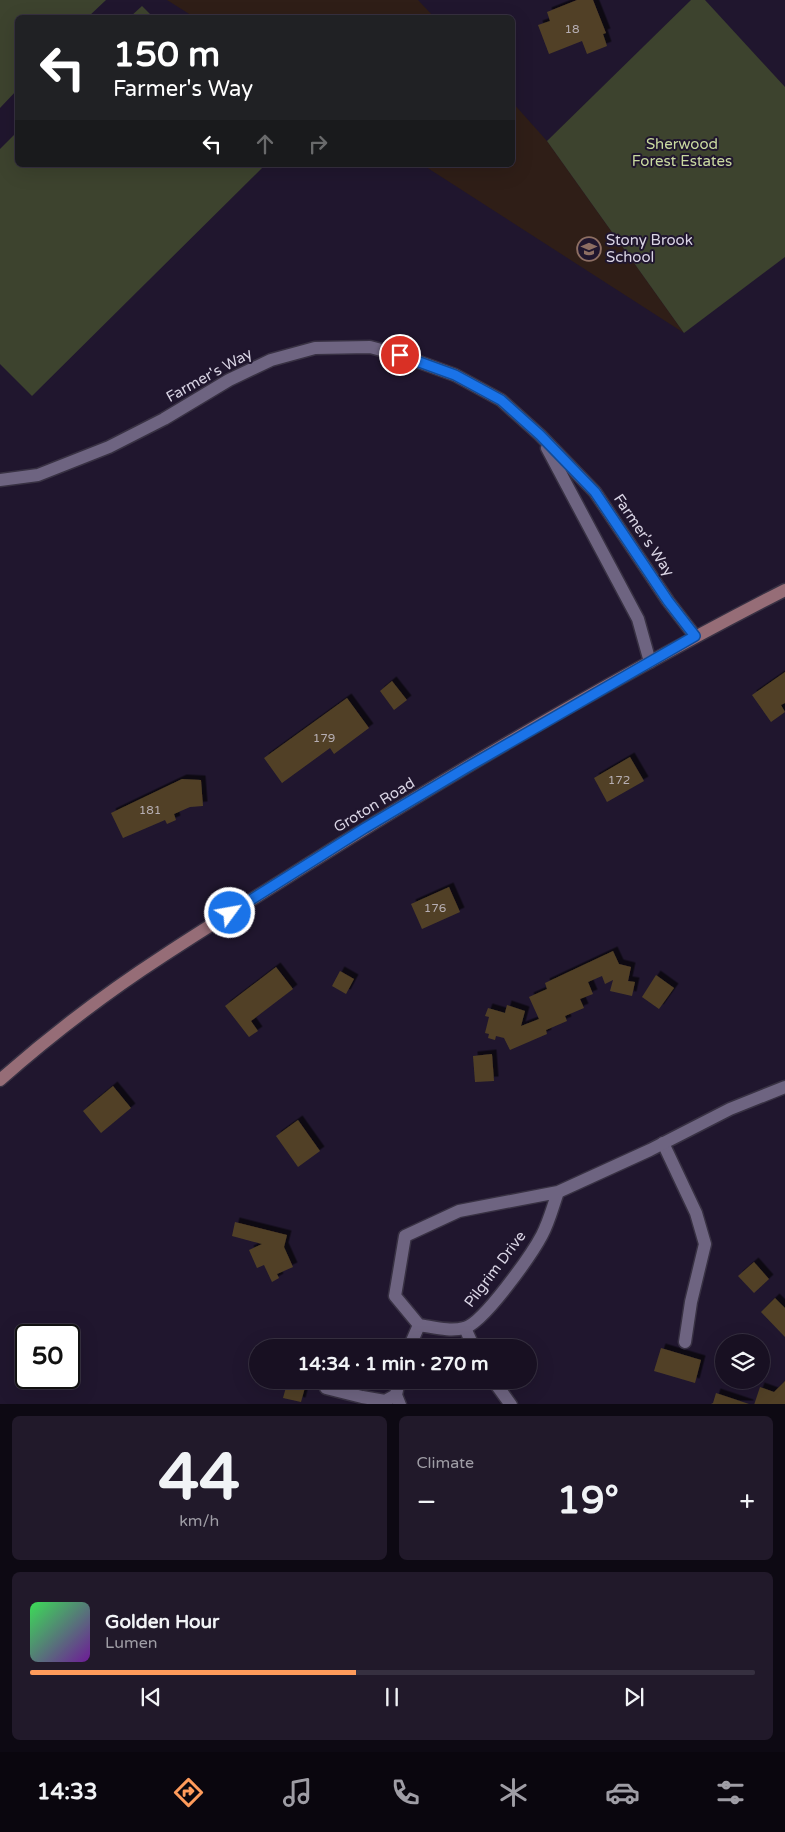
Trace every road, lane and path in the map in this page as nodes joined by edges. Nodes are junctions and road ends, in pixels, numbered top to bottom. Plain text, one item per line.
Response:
1 (540, 435) junction
2 (0, 480) edge
3 (785, 590) edge
4 (695, 636) junction
5 (650, 662) junction
6 (0, 1080) edge
7 (785, 1087) edge
8 (663, 1143) junction
9 (558, 1192) junction
10 (419, 1326) junction
11 (465, 1328) junction
12 (413, 1339) edge
13 (470, 1339) edge
14 (685, 1342) dead end
15 (330, 1389) edge
16 (500, 1389) edge
17 (398, 1400) edge
18 (511, 1404) edge

1 - 2 street, Farmer's Way
1 - 4 street, Farmer's Way
1 - 5 street, Farmer's Way
3 - 4 main road, Groton Road
4 - 5 main road, Groton Road
5 - 6 main road, Groton Road
7 - 8 street
8 - 9 street
8 - 14 street
9 - 10 street
9 - 11 street, Pilgrim Drive
10 - 11 street, Pilgrim Drive
10 - 12 street
11 - 13 street
15 - 17 street
16 - 18 street

